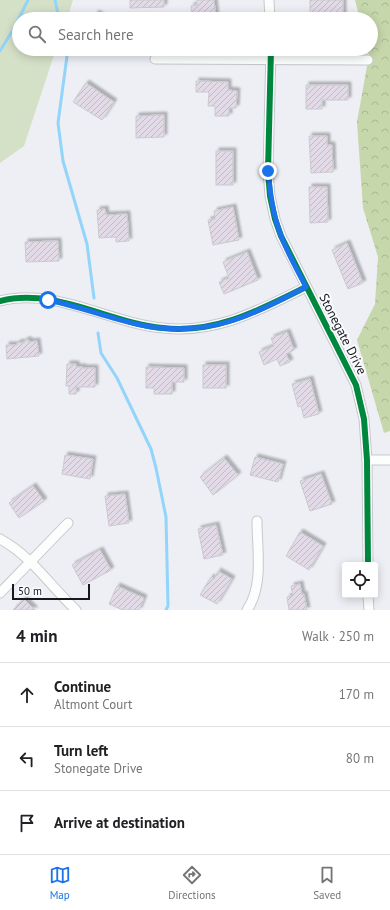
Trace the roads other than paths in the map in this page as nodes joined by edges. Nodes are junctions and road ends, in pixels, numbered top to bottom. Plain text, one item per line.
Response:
1 (269, 0) edge
2 (270, 12) edge
3 (155, 59) dead end
4 (271, 59) junction
5 (368, 60) dead end
6 (306, 287) junction
7 (0, 301) edge
8 (367, 460) junction
9 (390, 460) edge
10 (258, 521) dead end
11 (68, 523) dead end
12 (0, 539) edge
13 (32, 562) junction
14 (368, 562) edge
15 (0, 593) edge
16 (368, 598) edge
17 (76, 610) edge
18 (247, 610) edge
19 (368, 610) edge

1 - 2 street
3 - 4 street
4 - 5 street
4 - 6 street, Stonegate Drive
6 - 7 street
6 - 8 street, Stonegate Drive
8 - 9 street
8 - 14 street, Stonegate Drive
10 - 18 street
11 - 13 street
12 - 13 street
13 - 15 street
13 - 17 street
16 - 19 street

